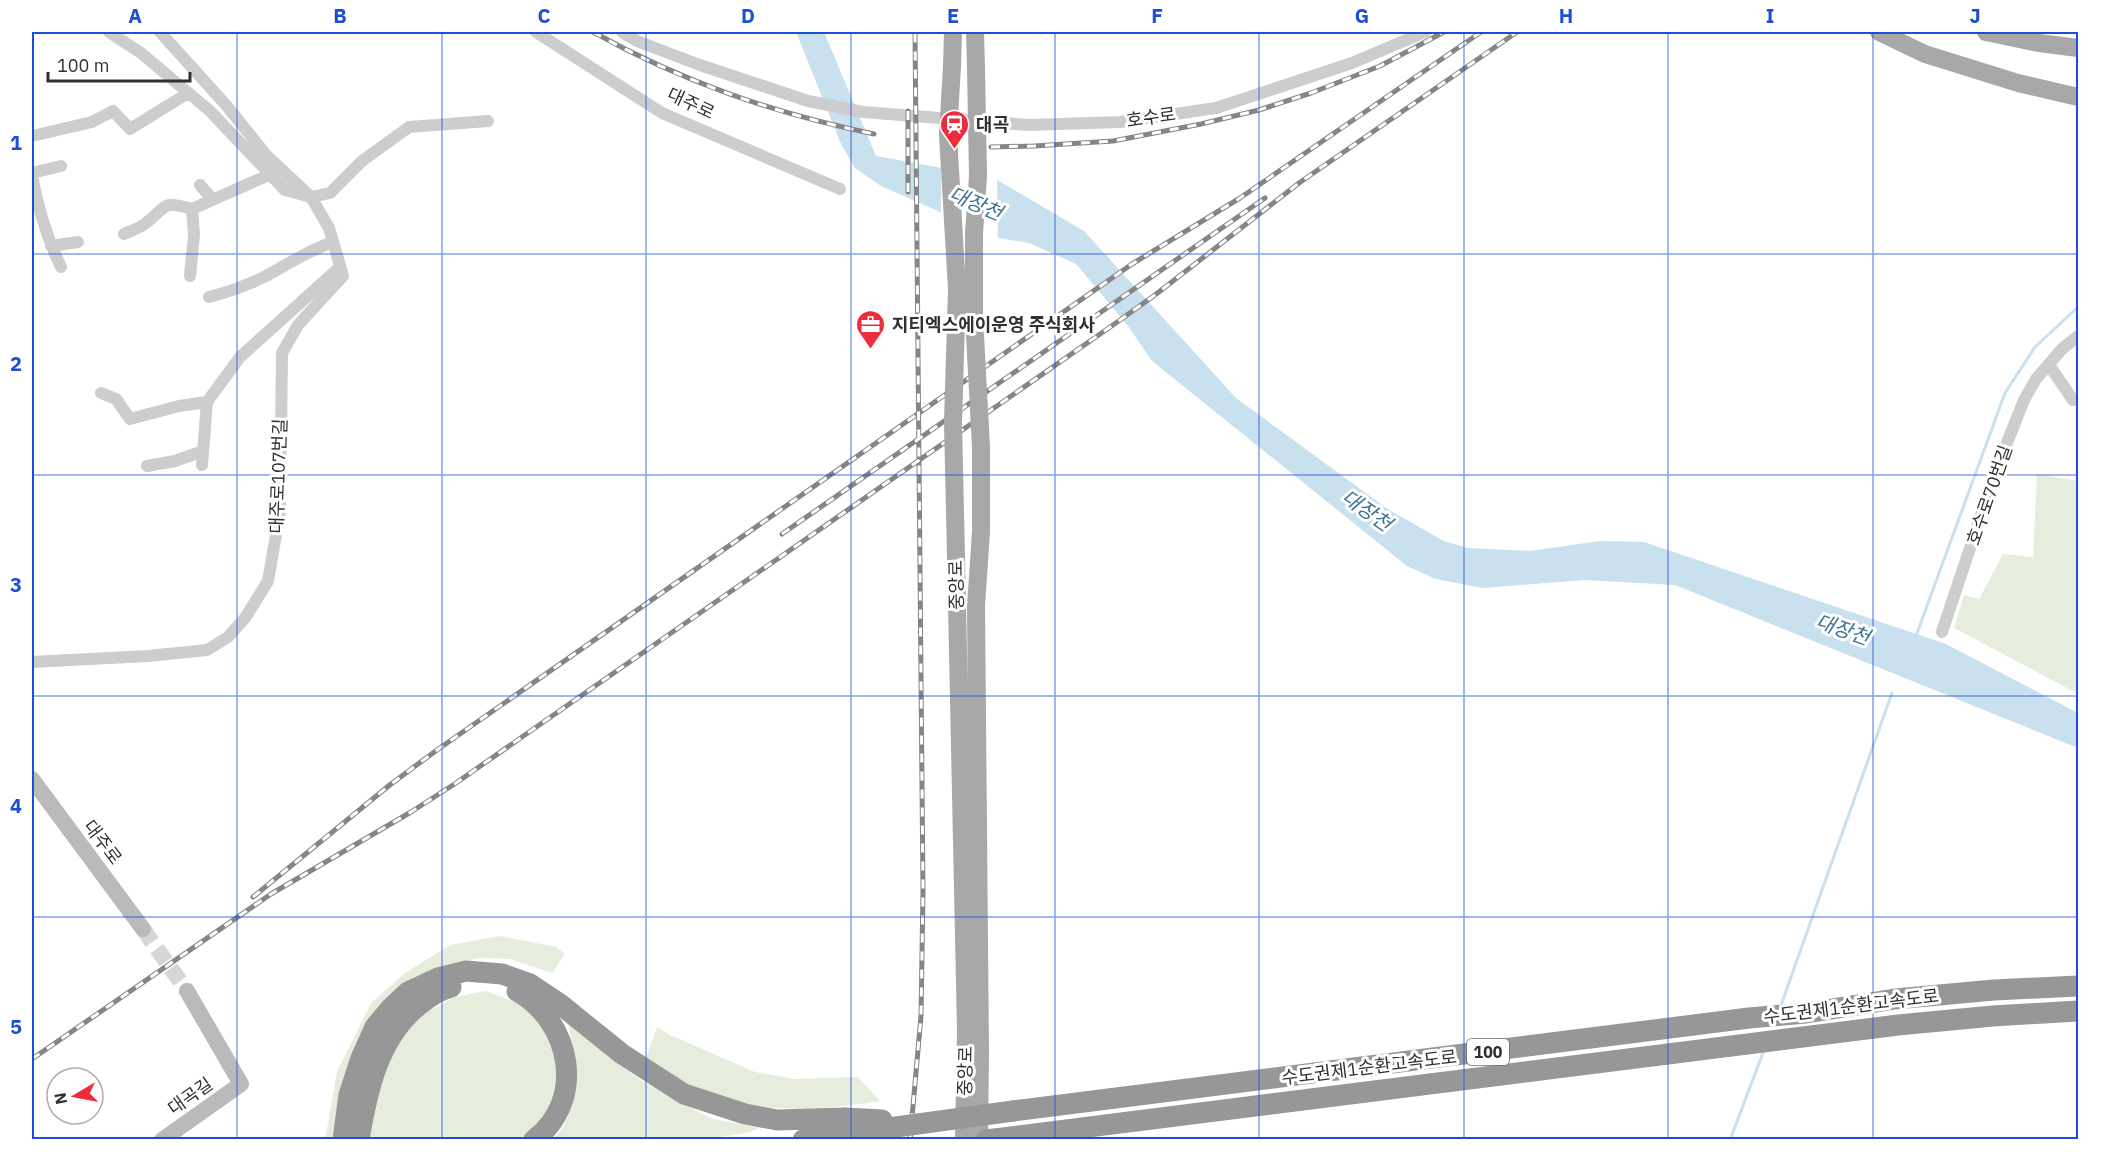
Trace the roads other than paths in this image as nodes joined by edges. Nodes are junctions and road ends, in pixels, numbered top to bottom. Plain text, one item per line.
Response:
1 (110, 32) edge
2 (160, 32) edge
3 (536, 32) edge
4 (622, 32) edge
5 (953, 32) edge
6 (975, 32) edge
7 (1425, 32) edge
8 (1879, 32) edge
9 (1986, 32) edge
10 (2041, 37) edge
11 (2079, 37) edge
12 (2079, 48) edge
13 (188, 93) junction
14 (2079, 97) edge
15 (488, 121) dead end
16 (32, 136) edge
17 (61, 166) dead end
18 (271, 174) junction
19 (32, 175) edge
20 (200, 185) dead end
21 (840, 189) dead end
22 (311, 197) junction
23 (213, 200) junction
24 (192, 209) junction
25 (124, 234) dead end
26 (78, 242) dead end
27 (333, 242) junction
28 (51, 246) junction
29 (61, 267) dead end
30 (340, 267) junction
31 (190, 276) dead end
32 (209, 297) dead end
33 (2079, 336) edge
34 (2049, 365) junction
35 (101, 393) dead end
36 (2079, 400) edge
37 (207, 402) junction
38 (203, 451) junction
39 (202, 465) dead end
40 (147, 466) dead end
41 (1942, 632) dead end
42 (32, 662) edge
43 (32, 779) edge
44 (143, 929) tunnel mouth
45 (2079, 986) edge
46 (187, 991) tunnel mouth
47 (2079, 1011) edge
48 (845, 1126) junction
49 (162, 1140) edge
50 (343, 1140) edge
51 (359, 1140) edge
52 (534, 1140) edge
53 (803, 1140) edge
54 (964, 1140) edge
55 (979, 1140) edge
56 (986, 1140) edge

1 - 13 street
2 - 22 street
3 - 21 street, 대주로
4 - 7 street, 호수로
5 - 54 main road, 중앙로, bridge
6 - 55 main road, 중앙로, bridge
8 - 14 main road
9 - 10 main road
10 - 11 main road
10 - 12 main road
13 - 16 street
13 - 18 street
15 - 22 street
17 - 19 street
18 - 22 street
18 - 23 street
19 - 28 street
20 - 23 street
22 - 27 street
23 - 24 street
24 - 25 street
24 - 31 street
26 - 28 street
27 - 30 street
27 - 32 street
28 - 29 street
30 - 37 street
30 - 42 street, 대주로107번길
33 - 34 street, 호수로70번길
34 - 36 street
34 - 41 street, 호수로70번길
35 - 37 street
37 - 38 street
38 - 39 street
38 - 40 street
43 - 44 street, 대주로
45 - 48 highway, 수도권제1순환고속도로 / 100, bridge
46 - 49 street, 대곡길
47 - 56 highway, 수도권제1순환고속도로 / 100
48 - 50 highway
48 - 53 highway, 수도권제1순환고속도로 / 100
51 - 52 highway

